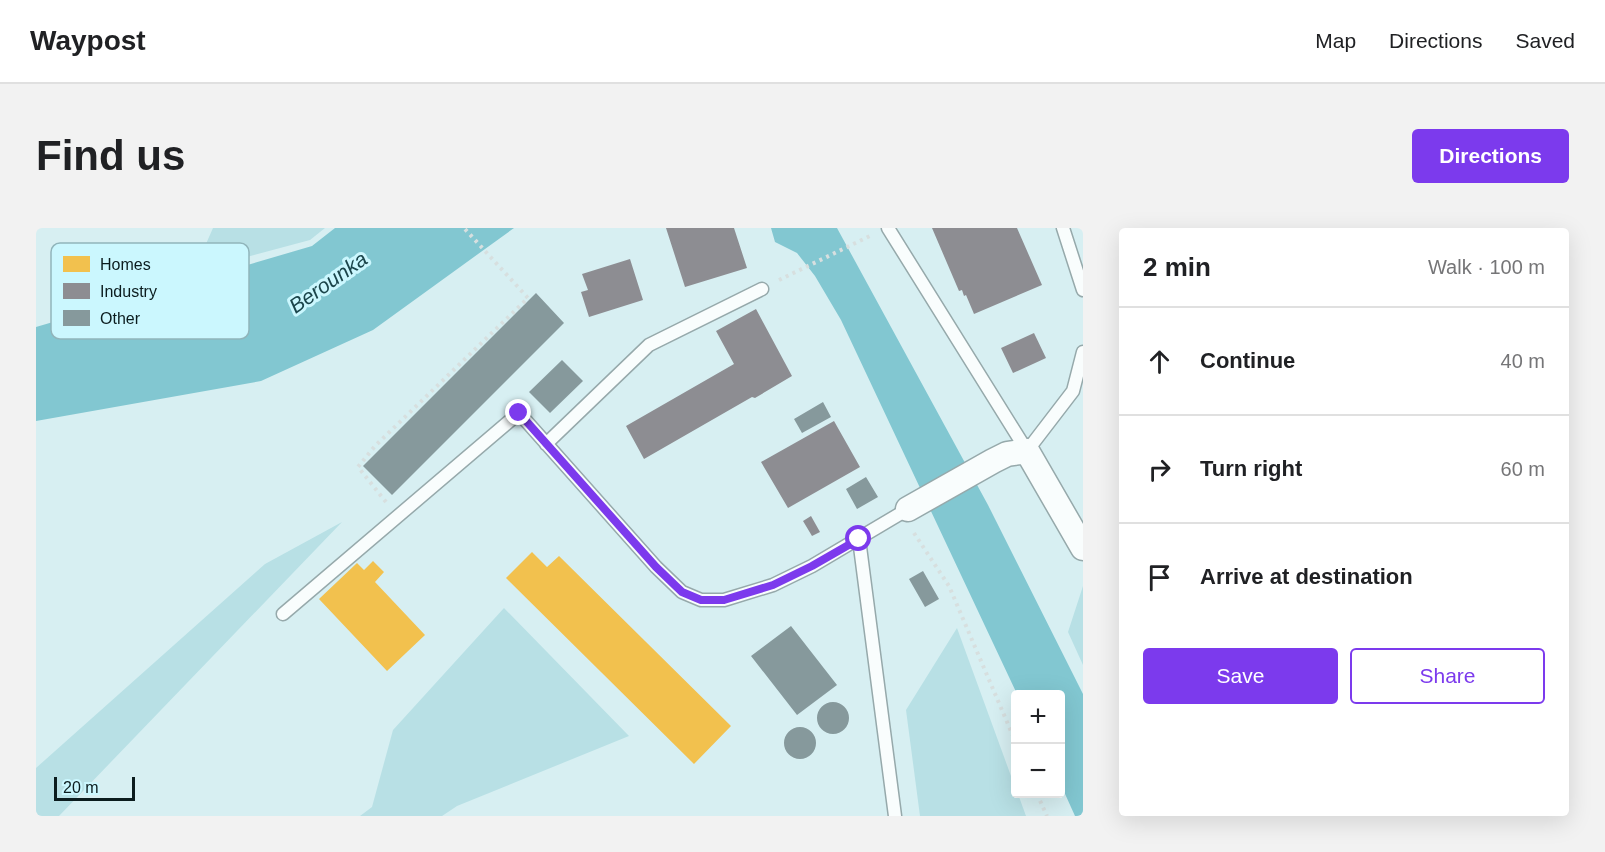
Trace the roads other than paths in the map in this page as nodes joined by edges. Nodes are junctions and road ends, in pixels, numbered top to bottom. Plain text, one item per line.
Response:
1 (888, 228) edge
2 (1063, 228) edge
3 (762, 289) dead end
4 (1083, 290) edge
5 (1083, 351) edge
6 (546, 444) junction
7 (1027, 451) junction
8 (908, 510) joint
9 (859, 539) junction
10 (1083, 548) edge
11 (283, 614) dead end
12 (895, 816) edge

1 - 7 lane
2 - 4 lane
3 - 6 lane
5 - 7 lane
6 - 9 lane
6 - 11 lane
7 - 8 street
7 - 10 street
8 - 9 lane
9 - 12 lane

